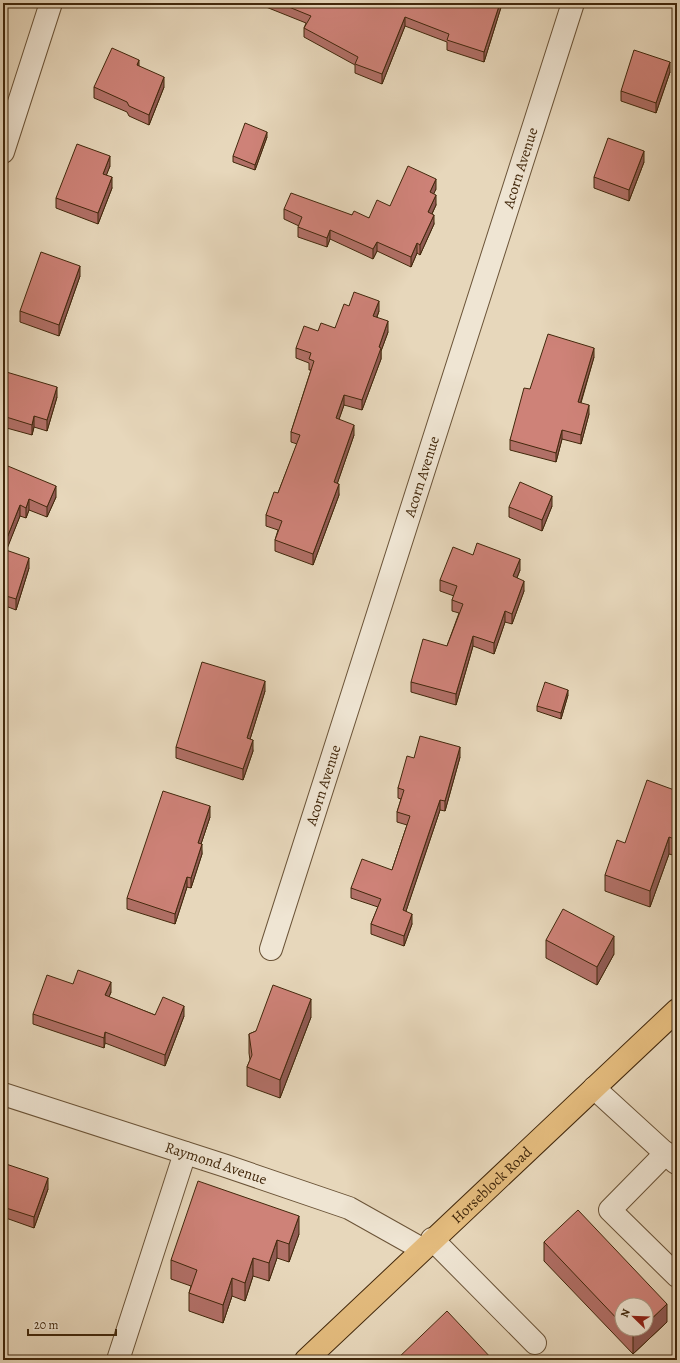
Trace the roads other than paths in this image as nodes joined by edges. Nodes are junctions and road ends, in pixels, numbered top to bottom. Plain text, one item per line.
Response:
1 (52, 3) edge
2 (573, 3) edge
3 (3, 152) edge
4 (271, 949) dead end
5 (677, 1010) edge
6 (594, 1088) junction
7 (3, 1094) edge
8 (185, 1153) junction
9 (672, 1159) edge
10 (427, 1244) junction
11 (677, 1276) edge
12 (535, 1343) dead end
13 (118, 1360) edge
14 (306, 1360) edge

1 - 3 street
2 - 4 street, Acorn Avenue
5 - 6 main road, Horseblock Road
6 - 9 street
6 - 10 main road, Horseblock Road
7 - 8 street, Raymond Avenue
8 - 10 street, Raymond Avenue
8 - 13 street
9 - 11 street
10 - 12 street, Raymond Avenue
10 - 14 main road, Horseblock Road

